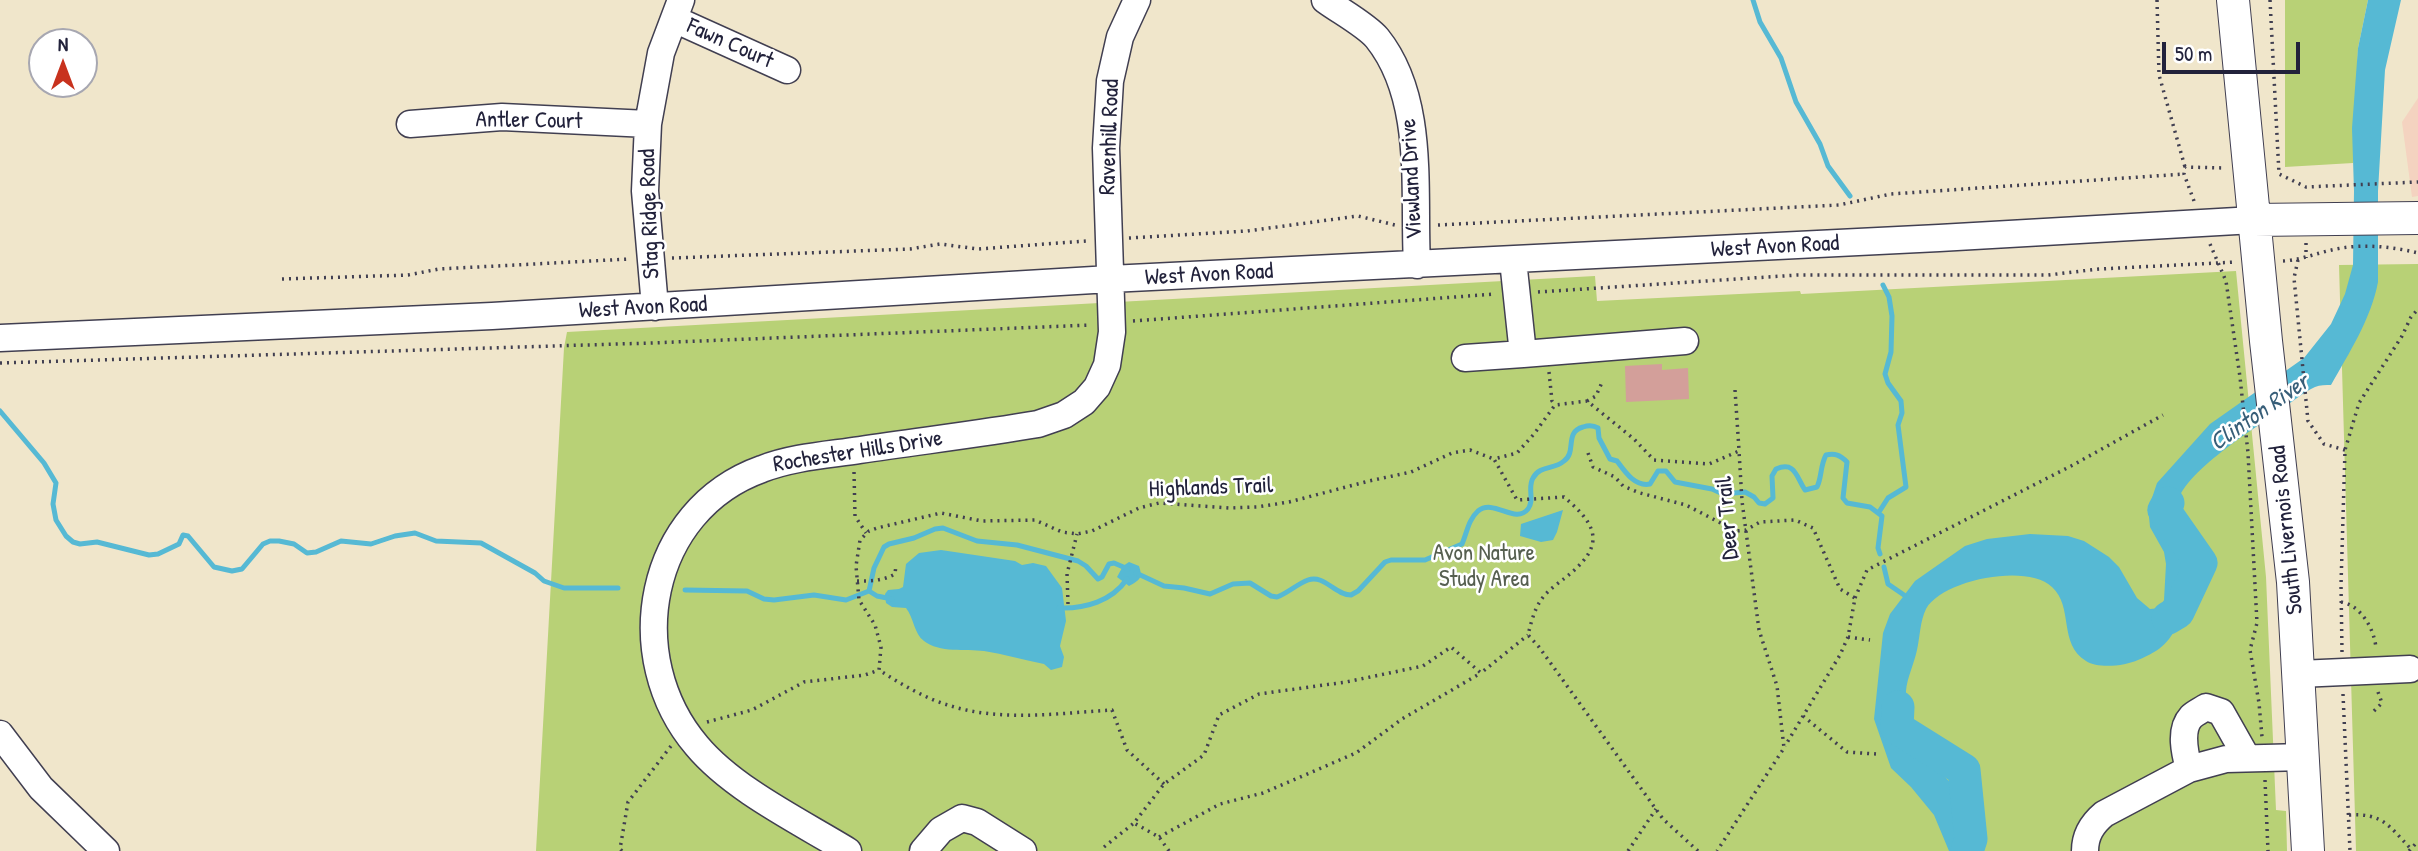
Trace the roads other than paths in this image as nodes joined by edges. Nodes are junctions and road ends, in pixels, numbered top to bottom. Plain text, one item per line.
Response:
1 (1137, 0) edge
2 (1325, 0) edge
3 (2233, 0) edge
4 (677, 10) edge
5 (787, 70) dead end
6 (410, 124) dead end
7 (648, 124) junction
8 (2416, 218) edge
9 (2254, 220) junction
10 (1513, 260) junction
11 (1417, 265) junction
12 (1110, 279) junction
13 (655, 307) junction
14 (0, 338) edge
15 (1685, 341) dead end
16 (1535, 353) junction
17 (1465, 358) dead end
18 (2410, 669) dead end
19 (2300, 674) junction
20 (0, 734) edge
21 (2304, 757) junction
22 (2255, 759) junction
23 (2189, 769) junction
24 (106, 851) edge
25 (848, 851) edge
26 (923, 851) edge
27 (1023, 851) edge
28 (2085, 851) edge
29 (2308, 851) edge

1 - 12 street, Ravenhill Road
2 - 11 street, Viewland Drive
3 - 9 main road, South Livernois Road
4 - 5 street, Fawn Court
4 - 7 street, Stag Ridge Road
6 - 7 street, Antler Court
7 - 13 street, Stag Ridge Road
8 - 9 main road, West Avon Road
9 - 10 street, West Avon Road
9 - 19 main road, South Livernois Road
10 - 11 street, West Avon Road
10 - 16 street
11 - 12 street, West Avon Road
12 - 13 street, West Avon Road
12 - 25 street, Rochester Hills Drive
13 - 14 street, West Avon Road
15 - 16 street
16 - 17 street
18 - 19 street
19 - 21 main road, South Livernois Road
20 - 24 street
21 - 22 street
21 - 29 main road, South Livernois Road
22 - 23 street
22 - 23 street
23 - 28 street
26 - 27 street

